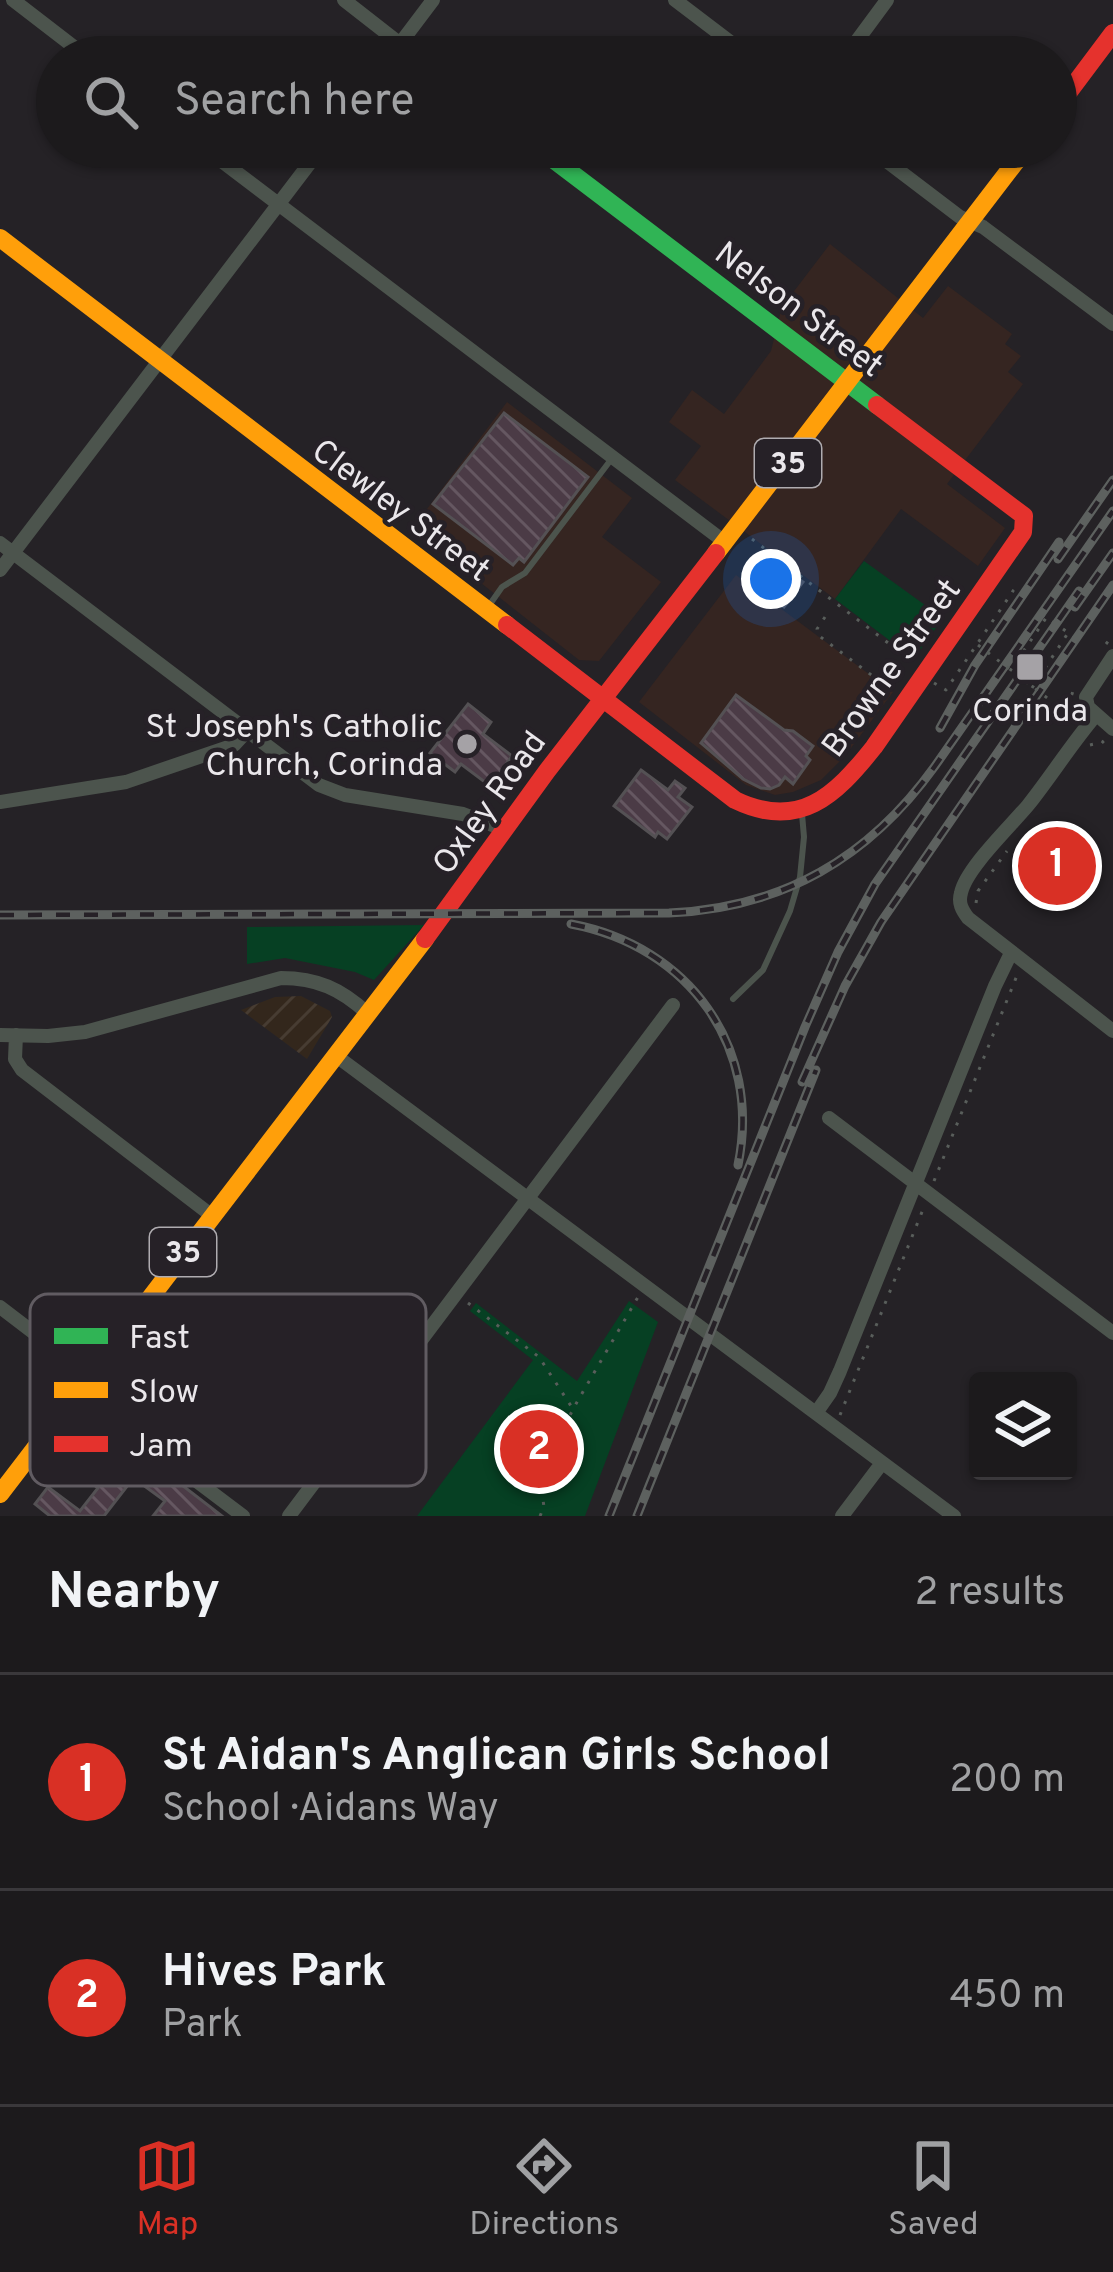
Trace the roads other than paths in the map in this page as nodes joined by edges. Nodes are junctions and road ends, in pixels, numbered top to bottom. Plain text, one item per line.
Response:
1 (13, 0) edge
2 (344, 0) edge
3 (433, 0) edge
4 (675, 0) edge
5 (887, 0) edge
6 (60, 36) edge
7 (390, 36) edge
8 (406, 36) edge
9 (722, 36) edge
10 (860, 36) edge
11 (1110, 43) edge
12 (1077, 83) edge
13 (230, 168) edge
14 (306, 168) edge
15 (565, 168) edge
16 (896, 168) edge
17 (1011, 168) edge
18 (278, 205) junction
19 (971, 222) junction
20 (0, 238) edge
21 (1113, 324) edge
22 (158, 361) junction
23 (849, 382) junction
24 (614, 457) junction
25 (1025, 520) joint
26 (0, 542) edge
27 (726, 543) junction
28 (13, 553) junction
29 (0, 570) edge
30 (485, 610) junction
31 (1113, 656) edge
32 (602, 699) junction
33 (1096, 715) junction
34 (1113, 729) edge
35 (247, 730) junction
36 (0, 802) edge
37 (802, 810) junction
38 (775, 814) joint
39 (503, 829) junction
40 (1011, 953) junction
41 (733, 999) dead end
42 (673, 1004) dead end
43 (367, 1013) junction
44 (1113, 1031) edge
45 (8, 1035) edge
46 (335, 1055) junction
47 (829, 1118) dead end
48 (916, 1184) junction
49 (530, 1199) junction
50 (211, 1215) junction
51 (151, 1294) edge
52 (0, 1307) edge
53 (30, 1330) edge
54 (1113, 1333) edge
55 (426, 1336) edge
56 (816, 1413) junction
57 (30, 1454) edge
58 (882, 1463) junction
59 (203, 1486) edge
60 (313, 1486) edge
61 (0, 1494) edge
62 (243, 1516) edge
63 (290, 1516) edge
64 (842, 1516) edge
65 (954, 1516) edge

1 - 6 street
2 - 7 street
3 - 8 street
4 - 9 street
5 - 10 street
11 - 12 street
13 - 18 street
14 - 18 street
15 - 23 street, Nelson Street
16 - 19 street
17 - 19 street, Oxley Road / 35
18 - 22 street
18 - 24 street
19 - 21 street
19 - 23 street, Oxley Road / 35
20 - 22 street, Clewley Street
22 - 28 street
22 - 30 street, Clewley Street
23 - 25 street, Nelson Street
23 - 27 street, Oxley Road / 35
24 - 27 street
24 - 30 lane
25 - 37 street, Browne Street
26 - 28 street
27 - 32 street, Oxley Road / 35
28 - 29 street
28 - 35 street
30 - 32 street, Clewley Street
31 - 33 street
32 - 38 street, Clewley Street
32 - 39 street, Oxley Road / 35
33 - 34 street
33 - 40 street
35 - 36 street
35 - 39 street
37 - 38 street, Browne Street
37 - 41 lane
39 - 43 street, Oxley Road / 35
40 - 44 street
40 - 48 street
42 - 49 street
43 - 45 street
43 - 46 street, Oxley Road / 35
45 - 50 street
46 - 49 street
46 - 50 street, Oxley Road / 35
47 - 48 street
48 - 54 street
48 - 56 street
49 - 55 street
49 - 56 street
50 - 51 street, Oxley Road / 35
52 - 53 street
56 - 58 street
57 - 61 street, Oxley Road / 35
58 - 64 street
58 - 65 street
59 - 62 street
60 - 63 street

